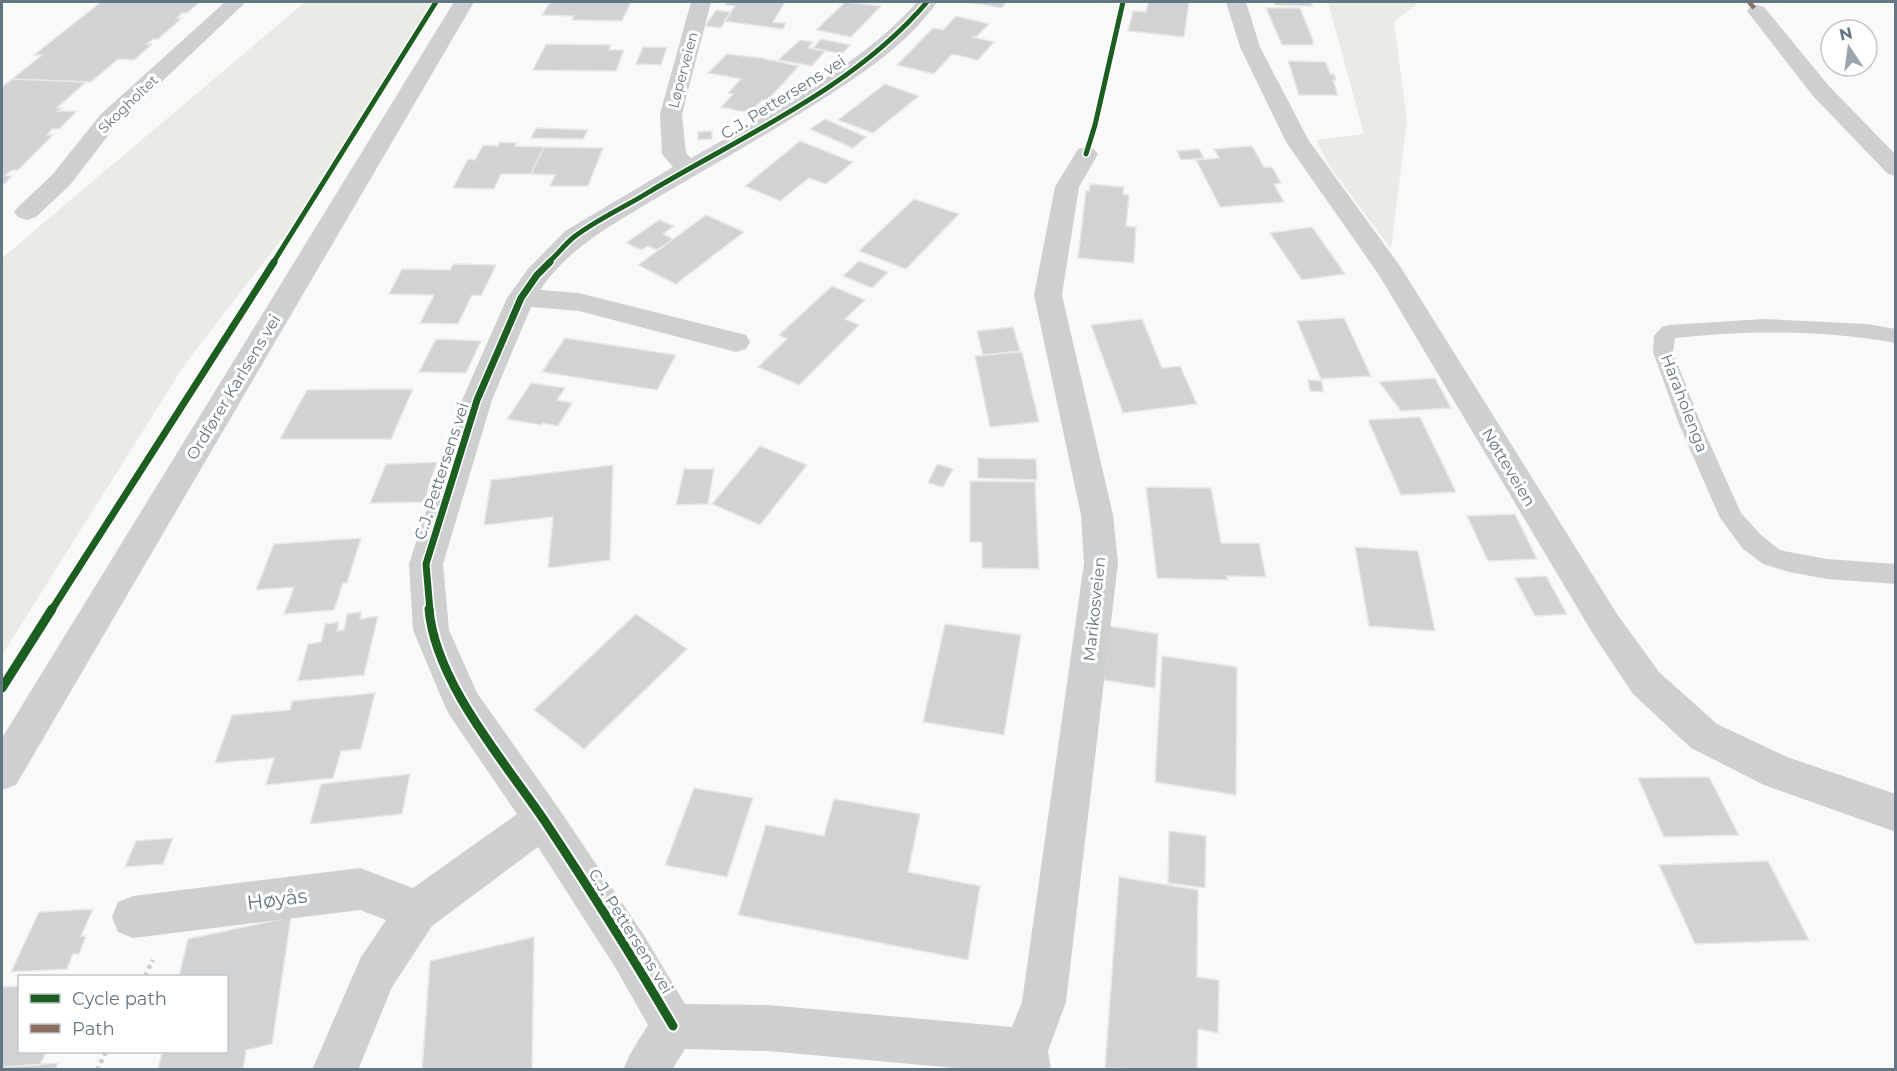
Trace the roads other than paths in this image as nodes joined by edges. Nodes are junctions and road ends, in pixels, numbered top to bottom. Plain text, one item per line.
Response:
1 (236, 2) edge
2 (464, 2) edge
3 (701, 2) edge
4 (927, 2) edge
5 (1236, 2) edge
6 (1757, 11) dead end
7 (1086, 154) dead end
8 (688, 169) junction
9 (1896, 169) edge
10 (27, 212) dead end
11 (521, 298) junction
12 (1896, 336) edge
13 (736, 342) dead end
14 (1896, 574) edge
15 (2, 772) edge
16 (1896, 813) edge
17 (543, 819) junction
18 (417, 911) junction
19 (133, 917) dead end
20 (673, 1026) junction
21 (1027, 1060) edge
22 (335, 1070) edge
23 (646, 1070) edge

1 - 10 street, Skogholtet
2 - 15 street, Ordfører Karlsens vei
3 - 8 street, Løperveien
4 - 8 street, C.J. Pettersens vei
5 - 16 street, Nøtteveien
6 - 9 street
7 - 21 street, Marikosveien
8 - 11 street, C.J. Pettersens vei
11 - 13 street
11 - 17 street, C.J. Pettersens vei
12 - 14 lane, Haraholenga
17 - 18 street
17 - 20 street, C.J. Pettersens vei
18 - 19 street, Høyås
18 - 22 street
20 - 21 street
20 - 23 street

